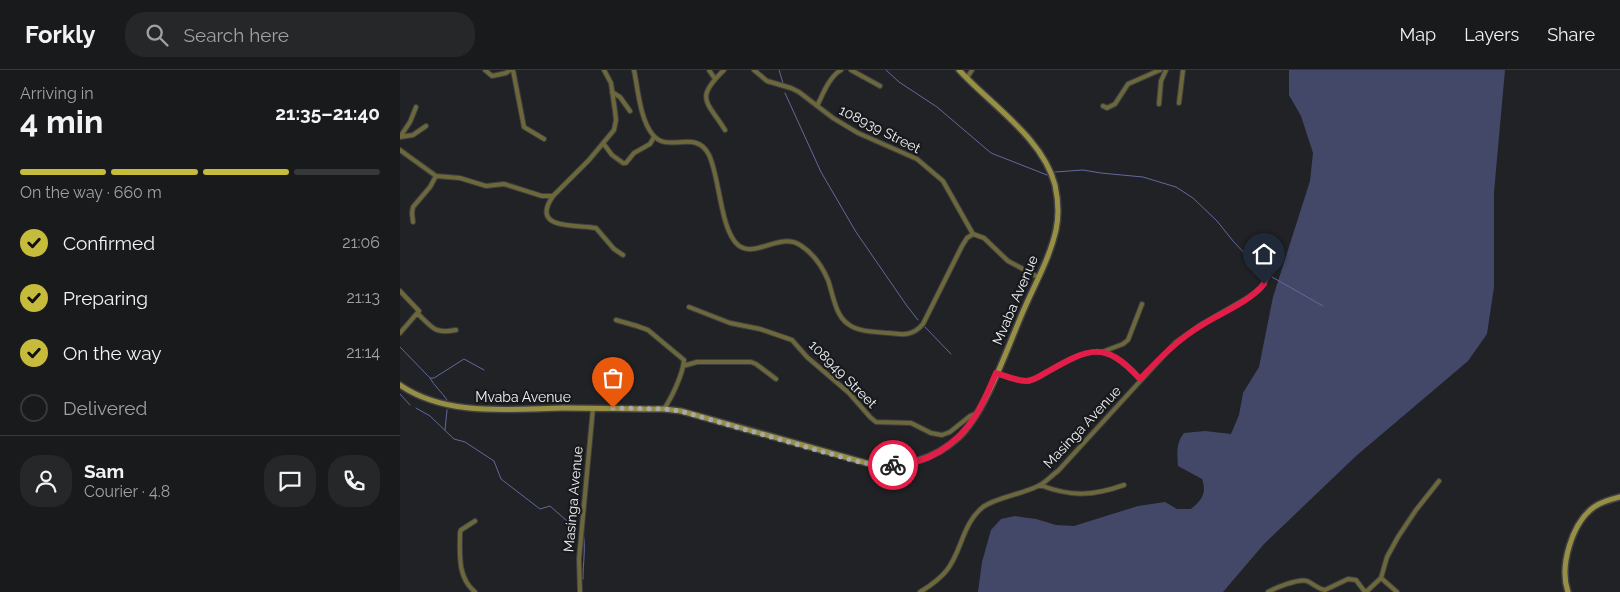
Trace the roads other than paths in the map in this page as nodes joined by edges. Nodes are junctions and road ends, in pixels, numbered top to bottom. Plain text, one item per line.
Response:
1 (485, 70) edge
2 (511, 70) edge
3 (604, 70) edge
4 (634, 70) edge
5 (709, 70) edge
6 (724, 70) edge
7 (754, 70) edge
8 (841, 70) edge
9 (851, 70) edge
10 (960, 70) edge
11 (972, 70) edge
12 (1160, 70) edge
13 (1166, 70) edge
14 (1183, 70) edge
15 (967, 78) junction
16 (715, 79) junction
17 (880, 86) dead end
18 (612, 92) junction
19 (1179, 103) dead end
20 (1159, 104) dead end
21 (817, 106) junction
22 (1103, 106) dead end
23 (416, 107) dead end
24 (630, 111) dead end
25 (426, 126) dead end
26 (725, 130) dead end
27 (654, 137) junction
28 (544, 139) dead end
29 (603, 143) junction
30 (400, 150) edge
31 (436, 176) junction
32 (552, 196) junction
33 (413, 222) dead end
34 (972, 234) junction
35 (1280, 249) dead end
36 (623, 255) dead end
37 (1038, 277) junction
38 (400, 291) edge
39 (1142, 304) dead end
40 (689, 308) dead end
41 (418, 314) junction
42 (616, 320) dead end
43 (456, 330) dead end
44 (400, 333) edge
45 (1102, 352) junction
46 (683, 366) junction
47 (996, 373) junction
48 (776, 379) dead end
49 (1140, 379) junction
50 (400, 385) edge
51 (593, 408) junction
52 (664, 409) junction
53 (977, 414) junction
54 (1439, 481) dead end
55 (1124, 484) dead end
56 (1040, 485) junction
57 (1620, 497) edge
58 (475, 521) dead end
59 (1381, 578) junction
60 (475, 592) edge
61 (580, 592) edge
62 (920, 592) edge
63 (1268, 592) edge
64 (1365, 592) edge
65 (1397, 592) edge
66 (1568, 592) edge

1 - 2 street
2 - 28 street
3 - 18 street
4 - 27 street
5 - 16 street
6 - 16 street
7 - 21 street, 108939 Street
8 - 21 street
9 - 17 street
10 - 15 street, Mvaba Avenue
11 - 15 street
12 - 22 street
13 - 20 street
14 - 19 street
15 - 37 street, Mvaba Avenue
16 - 26 street
18 - 24 street
18 - 29 street
21 - 34 street, 108939 Street
23 - 25 street
27 - 29 street
27 - 34 street
29 - 32 street
30 - 31 street
31 - 32 street
31 - 33 street
32 - 36 street
34 - 37 street
35 - 49 street, Masinga Avenue
37 - 47 street, Mvaba Avenue
38 - 41 street
39 - 45 street
40 - 53 street, 108949 Street
41 - 43 street
41 - 44 street
42 - 46 street
45 - 47 street
45 - 49 street
46 - 48 street
46 - 52 street
47 - 53 street, Mvaba Avenue
49 - 56 street, Masinga Avenue
50 - 51 street, Mvaba Avenue
51 - 52 street, Mvaba Avenue
51 - 61 street, Masinga Avenue
52 - 53 street, Mvaba Avenue
54 - 59 street
55 - 56 street
56 - 62 street, Masinga Avenue
57 - 66 street
58 - 60 street
59 - 64 street
59 - 65 street
63 - 64 street

